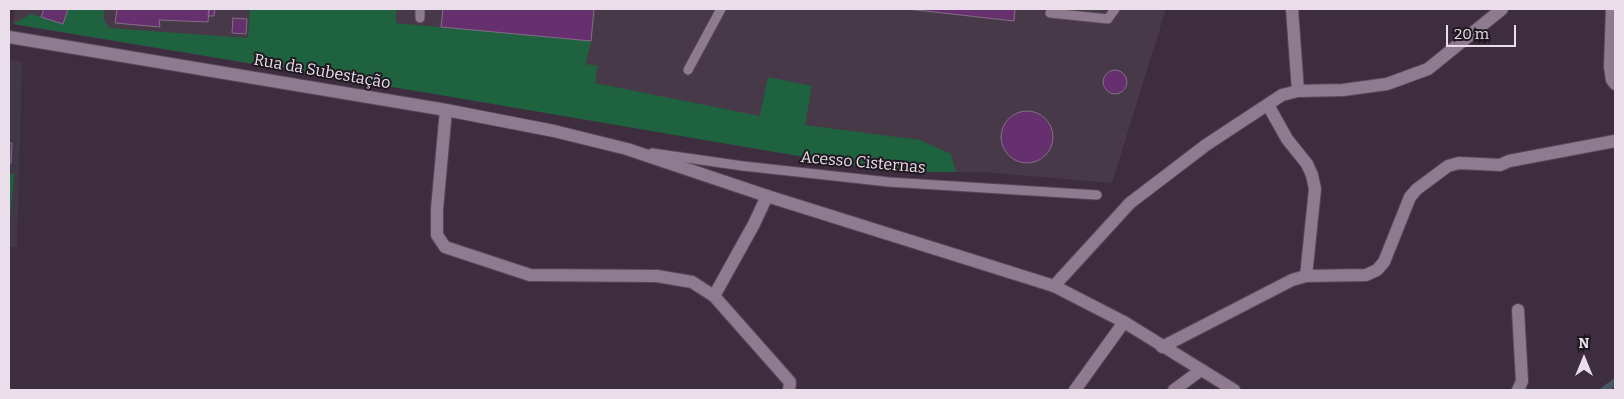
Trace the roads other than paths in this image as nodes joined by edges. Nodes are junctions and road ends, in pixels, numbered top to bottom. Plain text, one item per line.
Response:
1 (721, 9) edge
2 (1115, 9) edge
3 (1292, 9) edge
4 (1502, 9) edge
5 (1612, 9) edge
6 (1050, 13) dead end
7 (9, 37) edge
8 (688, 70) dead end
9 (1615, 84) edge
10 (1298, 91) junction
11 (1268, 105) junction
12 (446, 110) junction
13 (1615, 140) edge
14 (627, 149) junction
15 (1097, 195) dead end
16 (766, 196) junction
17 (1306, 276) junction
18 (1054, 286) junction
19 (714, 296) junction
20 (1518, 310) dead end
21 (1124, 322) junction
22 (1162, 347) junction
23 (1201, 370) junction
24 (789, 390) edge
25 (1075, 390) edge
26 (1174, 390) edge
27 (1234, 390) edge
28 (1518, 390) edge

1 - 8 lane
2 - 6 lane
3 - 10 street
4 - 10 street
5 - 9 street
7 - 12 street, Rua da Subestação
10 - 11 street
11 - 17 street
11 - 18 street
12 - 14 street, Rua da Subestação
12 - 19 street
13 - 17 street
14 - 15 lane, Acesso Cisternas
14 - 16 street, Rua da Subestação
16 - 18 street, Rua da Subestação
16 - 19 street
17 - 22 street
18 - 21 street, Rua da Subestação
19 - 24 street
20 - 28 street
21 - 22 street, Rua da Subestação
21 - 25 street
22 - 23 street, Rua da Subestação
23 - 26 street
23 - 27 street, Rua da Subestação

